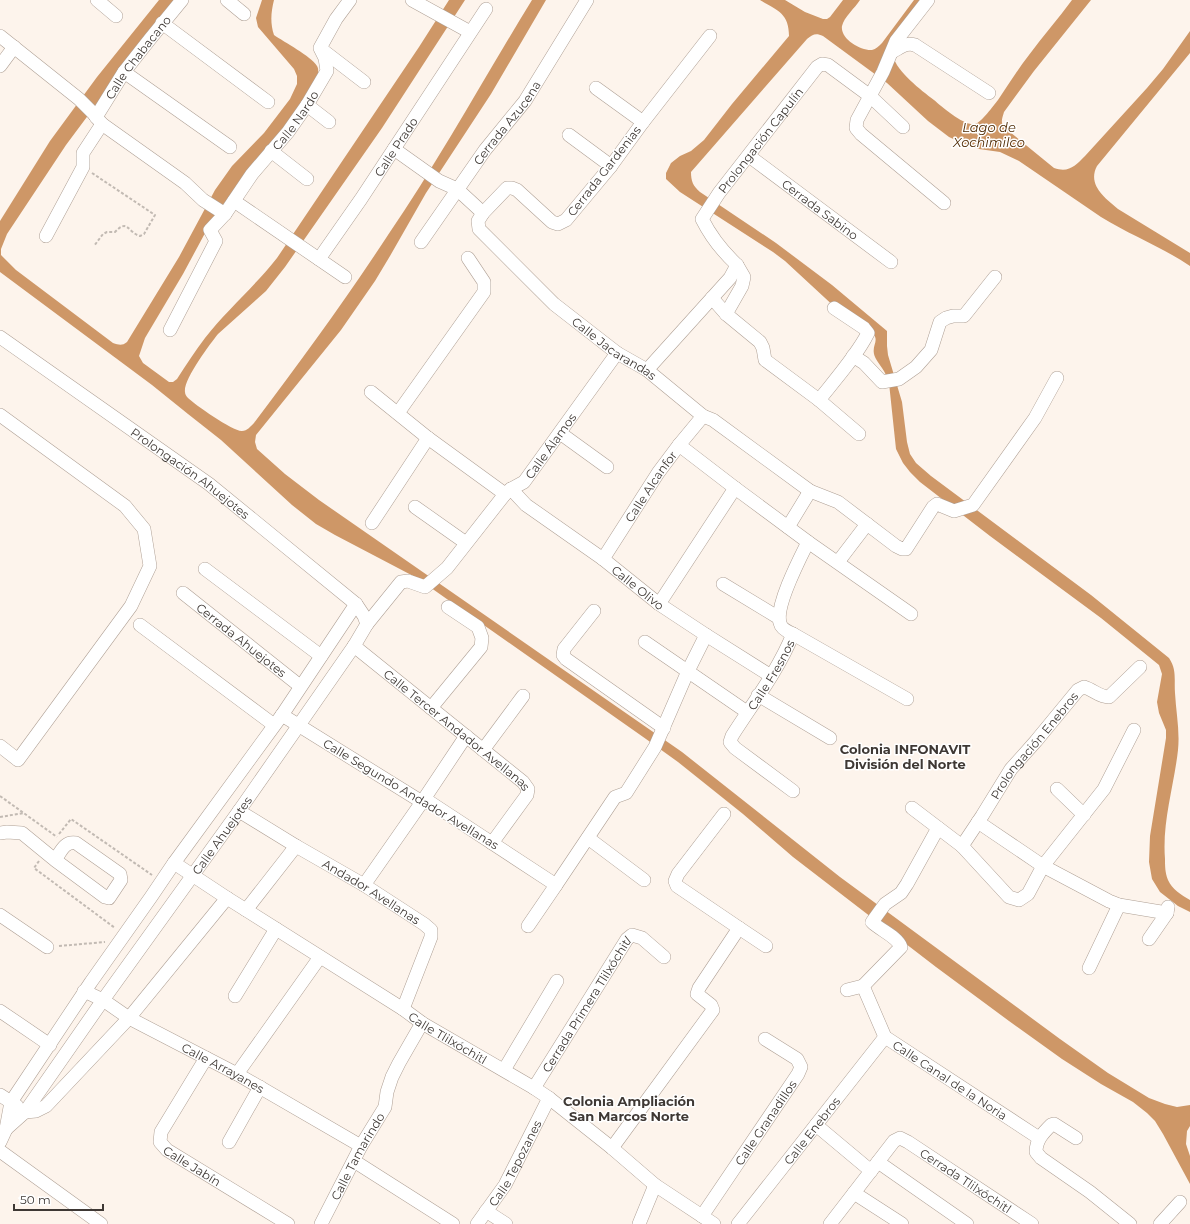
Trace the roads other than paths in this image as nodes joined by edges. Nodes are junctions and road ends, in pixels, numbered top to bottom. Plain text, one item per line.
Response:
1 (97, 0) edge
2 (182, 0) edge
3 (227, 0) edge
4 (350, 0) edge
5 (412, 0) edge
6 (587, 0) edge
7 (928, 0) edge
8 (486, 9) dead end
9 (244, 14) dead end
10 (116, 16) dead end
11 (162, 23) junction
12 (470, 32) junction
13 (0, 36) edge
14 (710, 36) dead end
15 (14, 47) junction
16 (320, 48) junction
17 (891, 53) junction
18 (0, 66) edge
19 (124, 72) junction
20 (364, 82) dead end
21 (596, 88) dead end
22 (989, 94) dead end
23 (870, 96) junction
24 (268, 102) dead end
25 (307, 105) junction
26 (97, 118) junction
27 (329, 122) dead end
28 (643, 122) junction
29 (903, 127) dead end
30 (569, 135) dead end
31 (230, 147) dead end
32 (394, 149) junction
33 (270, 151) junction
34 (749, 156) junction
35 (611, 166) junction
36 (307, 179) dead end
37 (457, 189) junction
38 (234, 201) junction
39 (944, 203) dead end
40 (223, 213) junction
41 (483, 213) junction
42 (46, 236) dead end
43 (421, 242) dead end
44 (468, 258) dead end
45 (319, 259) junction
46 (891, 262) dead end
47 (737, 265) junction
48 (345, 277) dead end
49 (995, 277) dead end
50 (712, 298) junction
51 (834, 308) dead end
52 (726, 314) junction
53 (170, 330) dead end
54 (0, 337) edge
55 (617, 353) junction
56 (853, 356) junction
57 (647, 370) junction
58 (1057, 378) dead end
59 (372, 392) dead end
60 (819, 400) junction
61 (398, 413) junction
62 (0, 415) edge
63 (703, 416) junction
64 (560, 434) junction
65 (859, 434) dead end
66 (428, 438) junction
67 (679, 445) junction
68 (607, 467) dead end
69 (735, 488) junction
70 (508, 491) junction
71 (810, 491) junction
72 (415, 507) dead end
73 (372, 523) dead end
74 (867, 524) junction
75 (788, 527) junction
76 (808, 542) junction
77 (466, 543) junction
78 (604, 560) junction
79 (838, 562) junction
80 (447, 568) joint
81 (205, 569) dead end
82 (723, 584) dead end
83 (183, 592) dead end
84 (356, 604) junction
85 (659, 604) junction
86 (448, 607) dead end
87 (594, 611) dead end
88 (912, 614) dead end
89 (779, 618) junction
90 (367, 624) junction
91 (140, 625) dead end
92 (793, 634) junction
93 (706, 636) junction
94 (644, 642) dead end
95 (354, 646) junction
96 (321, 656) junction
97 (1140, 667) dead end
98 (688, 671) junction
99 (771, 676) junction
100 (300, 686) junction
101 (758, 695) junction
102 (523, 696) dead end
103 (907, 699) dead end
104 (431, 708) junction
105 (747, 712) junction
106 (278, 720) junction
107 (299, 725) junction
108 (663, 730) junction
109 (1134, 730) dead end
110 (466, 736) junction
111 (830, 738) dead end
112 (0, 746) edge
113 (483, 750) junction
114 (1056, 788) dead end
115 (793, 791) dead end
116 (422, 802) junction
117 (912, 808) dead end
118 (239, 811) junction
119 (724, 814) dead end
120 (1084, 815) junction
121 (978, 822) junction
122 (938, 828) junction
123 (0, 833) edge
124 (588, 838) junction
125 (492, 843) junction
126 (296, 846) junction
127 (962, 846) junction
128 (55, 860) junction
129 (174, 862) junction
130 (1043, 866) junction
131 (192, 876) junction
132 (644, 880) dead end
133 (556, 885) junction
134 (364, 886) junction
135 (227, 898) junction
136 (1119, 905) junction
137 (246, 910) junction
138 (0, 915) edge
139 (528, 926) dead end
140 (739, 928) junction
141 (276, 929) junction
142 (1149, 939) dead end
143 (766, 946) dead end
144 (47, 947) road end
145 (320, 957) junction
146 (664, 957) dead end
147 (1089, 968) dead end
148 (556, 981) dead end
149 (863, 986) junction
150 (847, 990) dead end
151 (84, 991) junction
152 (235, 996) dead end
153 (103, 1000) junction
154 (403, 1009) junction
155 (0, 1011) edge
156 (130, 1018) junction
157 (422, 1022) junction
158 (885, 1037) junction
159 (765, 1038) dead end
160 (50, 1044) junction
161 (206, 1058) junction
162 (504, 1070) junction
163 (237, 1074) junction
164 (260, 1087) junction
165 (534, 1088) junction
166 (5, 1098) edge
167 (549, 1098) junction
168 (25, 1112) junction
169 (816, 1125) junction
170 (6, 1128) junction
171 (1039, 1138) junction
172 (1076, 1138) dead end
173 (0, 1142) edge
174 (229, 1142) dead end
175 (361, 1146) junction
176 (612, 1148) junction
177 (0, 1151) edge
178 (354, 1161) junction
179 (875, 1167) junction
180 (655, 1185) junction
181 (854, 1193) junction
182 (1180, 1202) dead end
183 (486, 1211) junction
184 (702, 1216) junction
185 (101, 1224) edge
186 (288, 1224) edge
187 (321, 1224) edge
188 (453, 1224) edge
189 (477, 1224) edge
190 (506, 1224) edge
191 (639, 1224) edge
192 (714, 1224) edge
193 (738, 1224) edge
194 (830, 1224) edge
195 (902, 1224) edge
196 (967, 1224) edge
197 (1032, 1224) edge
198 (1130, 1224) edge
199 (1160, 1224) edge

1 - 10 street
2 - 11 street, Calle Chabacano
3 - 9 street
4 - 16 street
5 - 12 street
6 - 37 street, Cerrada Azucena
7 - 17 street
8 - 12 street, Calle Prado
11 - 19 street, Calle Chabacano
11 - 24 street
12 - 32 street, Calle Prado
13 - 15 street
14 - 28 street, Cerrada Gardenias
15 - 18 street
15 - 26 street
16 - 20 street
16 - 25 street, Calle Nardo
17 - 22 street
17 - 23 street
19 - 26 street, Calle Chabacano
19 - 31 street
21 - 28 street
23 - 29 street
23 - 34 street, Prolongación Capulín
23 - 39 street
25 - 27 street
25 - 33 street, Calle Nardo
26 - 40 street
26 - 42 street, Calle Chabacano
28 - 35 street, Cerrada Gardenias
30 - 35 street
32 - 37 street
32 - 45 street, Calle Prado
33 - 36 street
33 - 38 street, Calle Nardo
34 - 46 street, Cerrada Sabino
34 - 47 street, Prolongación Capulín
35 - 41 street, Cerrada Gardenias
37 - 41 street
37 - 43 street, Cerrada Azucena
38 - 40 street, Calle Nardo
38 - 45 street
40 - 53 street, Calle Nardo
41 - 55 street, Calle Jacarandas
44 - 61 street
45 - 48 street
47 - 50 street
47 - 52 street
49 - 56 street
50 - 52 street
50 - 57 street
51 - 56 street
52 - 60 street
54 - 84 street, Prolongación Ahuejotes
55 - 57 street, Calle Jacarandas
55 - 64 street, Calle Álamos
56 - 60 street
57 - 63 street, Calle Jacarandas
58 - 74 street, Calle Jacarandas
59 - 61 street
60 - 65 street
61 - 66 street, Calle Olivo
62 - 112 street
63 - 67 street, Calle Alcanfor
63 - 71 street, Calle Jacarandas
64 - 68 street
64 - 70 street, Calle Álamos
66 - 70 street, Calle Olivo
66 - 73 street
67 - 69 street
67 - 78 street, Calle Alcanfor
69 - 75 street
69 - 85 street
70 - 77 street, Calle Álamos
70 - 78 street, Calle Olivo
71 - 74 street, Calle Jacarandas
71 - 75 street
72 - 77 street
74 - 79 street
75 - 76 street
76 - 79 street
76 - 89 street
77 - 80 street, Calle Álamos
78 - 85 street, Calle Olivo
79 - 88 street
80 - 90 street, Calle Ahuejotes
81 - 96 street
82 - 89 street
83 - 100 street, Cerrada Ahuejotes
84 - 90 street, Prolongación Ahuejotes
84 - 96 street, Calle Ahuejotes
85 - 93 street, Calle Olivo
86 - 104 street
87 - 108 street
89 - 92 street, Calle Fresnos
90 - 95 street, Calle Ahuejotes
91 - 106 street, Calle Segundo Andador Avellanas
92 - 99 street, Calle Fresnos
92 - 103 street
93 - 98 street
93 - 99 street, Calle Olivo
94 - 98 street
95 - 104 street, Calle Tercer Andador Avellanas
95 - 107 street, Calle Ahuejotes
96 - 100 street, Calle Ahuejotes
97 - 121 street, Prolongación Enebros
98 - 105 street
98 - 108 street
99 - 101 street, Calle Fresnos
100 - 106 street, Calle Ahuejotes
101 - 105 street, Calle Fresnos
101 - 111 street
102 - 113 street
104 - 110 street, Calle Tercer Andador Avellanas
105 - 115 street, Calle Fresnos
106 - 107 street, Calle Segundo Andador Avellanas
106 - 129 street, Calle Ahuejotes
107 - 116 street, Calle Segundo Andador Avellanas
107 - 118 street, Calle Ahuejotes
108 - 124 street
109 - 120 street
110 - 113 street, Calle Tercer Andador Avellanas
110 - 116 street
113 - 125 street, Calle Tercer Andador Avellanas
114 - 120 street
116 - 125 street, Calle Segundo Andador Avellanas
116 - 134 street
117 - 122 street
118 - 126 street, Andador Avellanas
118 - 131 street, Calle Ahuejotes
119 - 140 street
120 - 130 street
121 - 127 street, Prolongación Enebros
121 - 130 street
122 - 127 street
122 - 149 street
123 - 128 street
124 - 132 street
124 - 133 street
125 - 133 street, Calle Segundo Andador Avellanas
126 - 134 street, Andador Avellanas
126 - 137 street
127 - 130 street
128 - 128 street
129 - 131 street, Calle Tlilxóchitl
129 - 151 street, Calle Ahuejotes
130 - 136 street
131 - 135 street, Calle Tlilxóchitl
131 - 153 street, Calle Ahuejotes
133 - 139 street
134 - 154 street, Andador Avellanas
135 - 137 street, Calle Tlilxóchitl
135 - 156 street
136 - 142 street
136 - 147 street
137 - 141 street, Calle Tlilxóchitl
138 - 144 street
140 - 143 street
140 - 176 street
141 - 145 street, Calle Tlilxóchitl
141 - 152 street
145 - 154 street, Calle Tlilxóchitl
145 - 163 street
146 - 165 street, Cerrada Primera Tlilxóchitl
148 - 162 street
149 - 150 street
149 - 158 street, Calle Canal de la Noria
151 - 153 street, Calle Arrayanes
151 - 160 street, Calle Ahuejotes
153 - 156 street, Calle Arrayanes
153 - 168 street, Calle Ahuejotes
154 - 157 street, Calle Tlilxóchitl
155 - 160 street
156 - 161 street, Calle Arrayanes
156 - 168 street
157 - 162 street, Calle Tlilxóchitl
157 - 175 street, Calle Tamarindo
158 - 169 street, Calle Enebros
158 - 171 street, Calle Canal de la Noria
159 - 184 street, Calle Granadillos
160 - 166 street, Calle Ahuejotes
161 - 163 street, Calle Arrayanes
161 - 186 street, Calle Jabín
162 - 165 street, Calle Tlilxóchitl
163 - 164 street, Calle Arrayanes
164 - 174 street
164 - 175 street, Calle Arrayanes
165 - 167 street, Calle Tlilxóchitl
166 - 168 street
166 - 170 street, Calle Ahuejotes
167 - 176 street, Calle Tlilxóchitl
167 - 183 street, Calle Tepozanes
168 - 170 street, Calle Ahuejotes
169 - 179 street
169 - 193 street, Calle Enebros
170 - 173 street, Calle Ahuejotes
171 - 172 street
171 - 198 street
175 - 178 street, Calle Tamarindo
176 - 180 street, Calle Tlilxóchitl
177 - 185 street
178 - 187 street, Calle Tamarindo
178 - 188 street
179 - 181 street
179 - 196 street
179 - 197 street, Cerrada Tlilxóchitl
180 - 184 street, Calle Tlilxóchitl
180 - 191 street
181 - 194 street
181 - 195 street
182 - 199 street
183 - 189 street, Calle Tepozanes
183 - 190 street
184 - 192 street, Calle Tlilxóchitl

